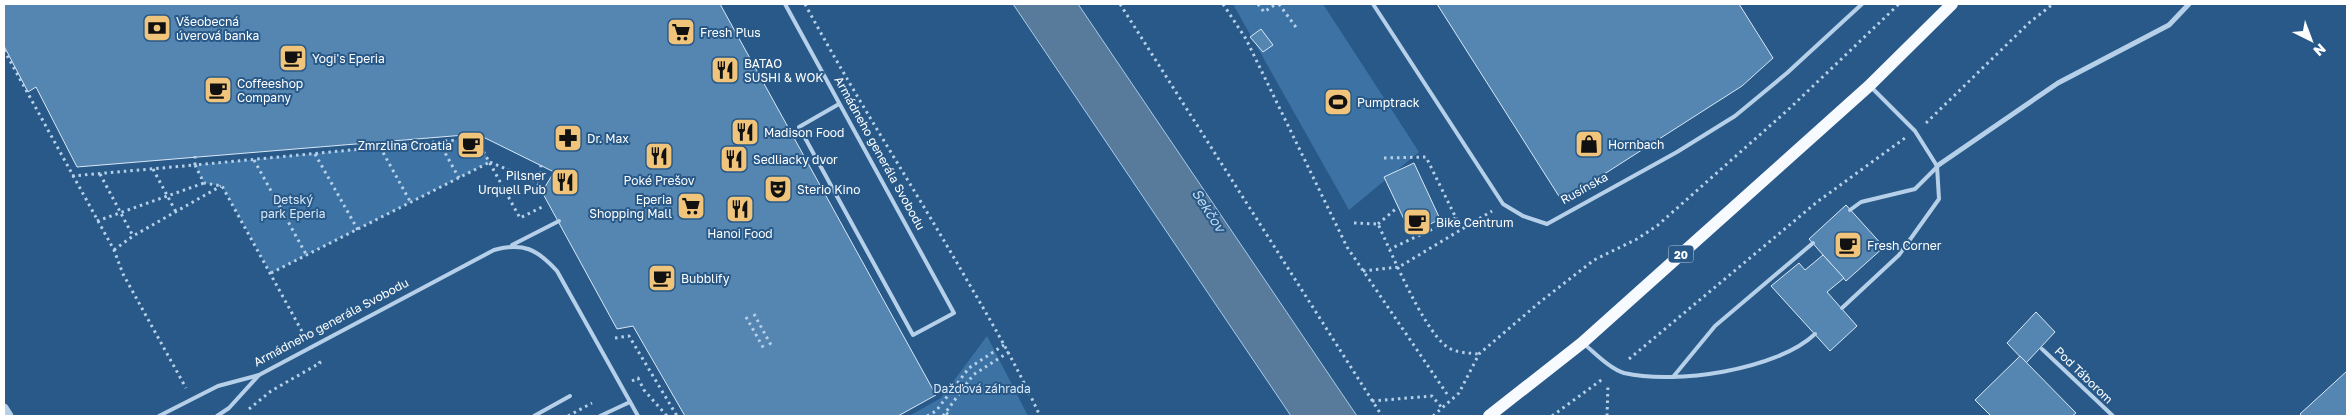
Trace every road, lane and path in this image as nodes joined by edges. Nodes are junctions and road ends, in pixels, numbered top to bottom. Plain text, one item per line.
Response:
1 (785, 4) edge
2 (805, 4) edge
3 (1120, 4) edge
4 (1223, 4) edge
5 (1258, 4) edge
6 (1278, 4) edge
7 (1373, 4) edge
8 (1862, 4) edge
9 (1899, 4) edge
10 (1952, 4) edge
11 (2053, 4) edge
12 (2189, 4) edge
13 (1298, 30) dead end
14 (4, 50) edge
15 (1870, 86) junction
16 (839, 104) junction
17 (1915, 131) junction
18 (477, 134) dead end
19 (476, 138) junction
20 (438, 142) junction
21 (380, 147) junction
22 (315, 154) junction
23 (195, 156) dead end
24 (1384, 158) dead end
25 (254, 160) junction
26 (490, 162) junction
27 (541, 165) dead end
28 (195, 166) junction
29 (1937, 166) junction
30 (153, 169) junction
31 (100, 174) junction
32 (72, 176) junction
33 (459, 178) junction
34 (204, 183) junction
35 (538, 183) junction
36 (222, 186) junction
37 (537, 193) dead end
38 (167, 196) junction
39 (411, 203) junction
40 (1503, 204) junction
41 (544, 206) dead end
42 (1398, 207) dead end
43 (1850, 210) dead end
44 (176, 212) junction
45 (121, 213) junction
46 (1456, 218) junction
47 (97, 221) junction
48 (559, 221) dead end
49 (1354, 223) dead end
50 (1378, 224) junction
51 (1462, 229) junction
52 (358, 230) junction
53 (133, 236) junction
54 (1813, 243) dead end
55 (512, 245) junction
56 (1390, 249) junction
57 (114, 250) junction
58 (307, 256) junction
59 (1399, 268) junction
60 (1363, 271) junction
61 (1842, 308) dead end
62 (754, 314) dead end
63 (746, 317) dead end
64 (1815, 334) dead end
65 (615, 338) dead end
66 (1582, 342) junction
67 (1004, 344) junction
68 (771, 345) dead end
69 (764, 349) dead end
70 (2042, 349) dead end
71 (1008, 352) junction
72 (1479, 354) junction
73 (1636, 354) dead end
74 (259, 375) junction
75 (1673, 377) junction
76 (638, 378) dead end
77 (1608, 384) dead end
78 (186, 388) dead end
79 (1589, 389) dead end
80 (1447, 394) dead end
81 (570, 396) dead end
82 (1372, 401) junction
83 (630, 402) junction
84 (4, 408) edge
85 (1443, 409) junction
86 (944, 414) edge
87 (9, 416) edge
88 (159, 416) edge
89 (216, 416) edge
90 (534, 416) edge
91 (600, 416) edge
92 (638, 416) edge
93 (667, 416) edge
94 (676, 416) edge
95 (927, 416) edge
96 (950, 416) edge
97 (1040, 416) edge
98 (1382, 416) edge
99 (1433, 416) edge
100 (1489, 416) edge
101 (1552, 416) edge
102 (1607, 416) edge
103 (2113, 416) edge

1 - 16 lane, Armádneho generála Svobodu
2 - 67 path
3 - 82 path
4 - 60 path
5 - 6 path
6 - 13 path
7 - 40 lane, Rusínska
8 - 40 lane, Rusínska
9 - 72 path
10 - 15 main road, 20
11 - 17 path
12 - 29 street
14 - 32 path
15 - 17 lane
15 - 66 main road, 20
16 - 16 lane, Armádneho generála Svobodu
17 - 29 lane
17 - 73 path
18 - 19 path
19 - 20 path
19 - 26 path
20 - 21 path
20 - 33 path
21 - 22 path
21 - 39 path
22 - 25 path
22 - 52 path
23 - 28 path
24 - 46 path
25 - 28 path
25 - 58 path
26 - 33 path
26 - 35 path
26 - 41 path
27 - 35 path
28 - 30 path
28 - 34 path
29 - 43 lane
29 - 61 lane
30 - 31 path
30 - 38 path
31 - 32 path
31 - 45 path
32 - 47 path
33 - 39 path
34 - 36 path
34 - 38 path
35 - 37 path
36 - 44 path
36 - 58 path
38 - 44 path
38 - 45 path
39 - 52 path
40 - 51 path
42 - 50 path
44 - 53 path
45 - 47 path
45 - 53 path
46 - 51 path
46 - 56 path
47 - 57 path
48 - 55 lane, Armádneho generála Svobodu
49 - 50 path
50 - 56 path
51 - 59 path
52 - 58 path
53 - 57 path
54 - 75 lane
55 - 74 lane, Armádneho generála Svobodu
55 - 83 lane
56 - 59 path
57 - 78 path
59 - 60 path
59 - 72 path
60 - 80 path
62 - 68 path
63 - 69 path
64 - 75 lane
65 - 94 path
66 - 75 lane
66 - 100 main road, 20
67 - 71 path
67 - 95 path
70 - 103 lane, Pod Táborom
71 - 86 path
71 - 97 path
72 - 85 path
74 - 88 lane, Armádneho generála Svobodu
74 - 89 lane
76 - 93 path
77 - 102 path
79 - 101 path
81 - 90 lane
82 - 85 path
82 - 98 path
83 - 91 lane
83 - 92 lane
84 - 87 street
85 - 99 path
86 - 96 path

